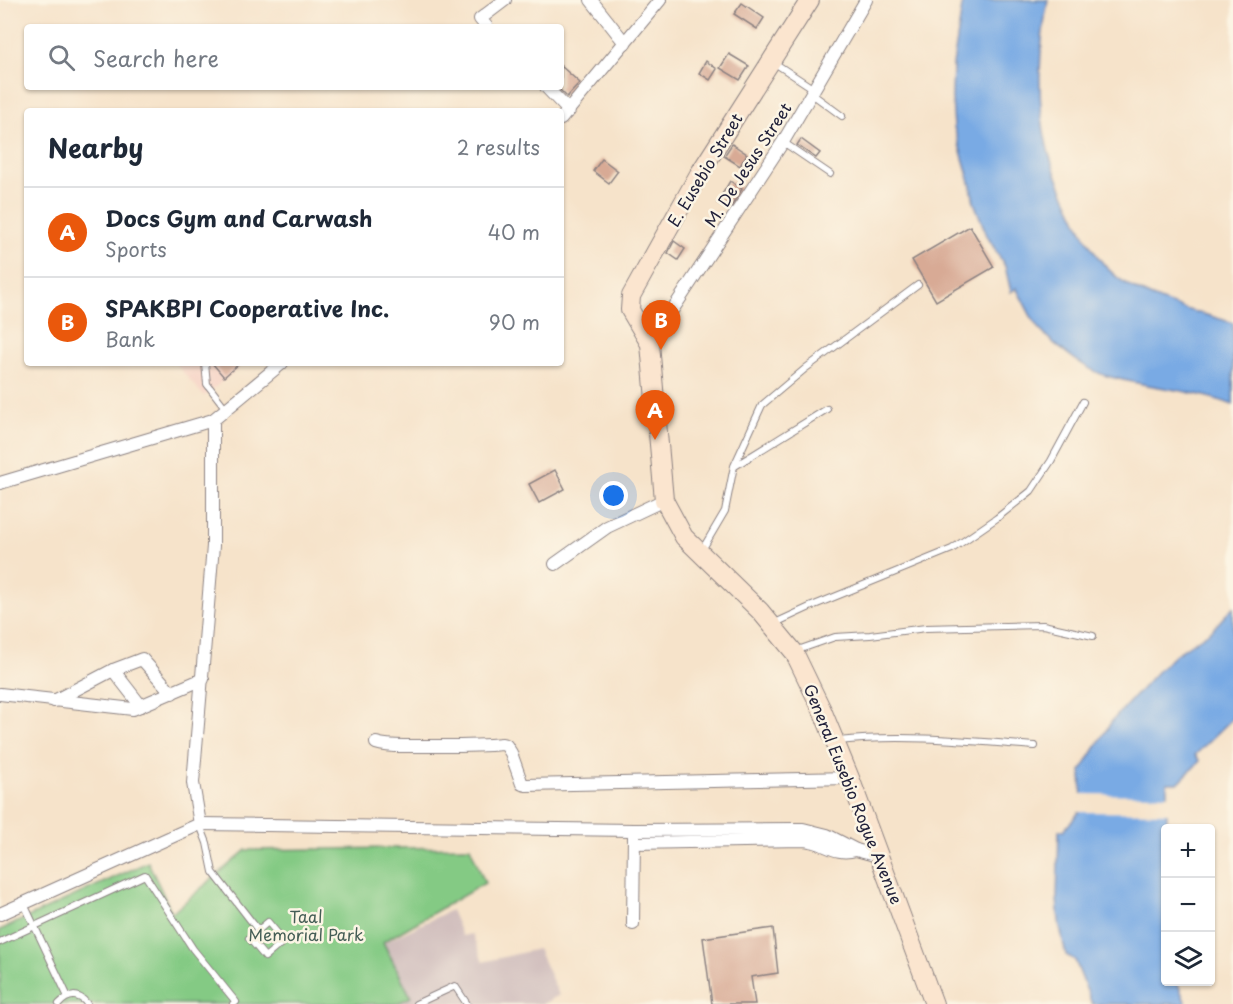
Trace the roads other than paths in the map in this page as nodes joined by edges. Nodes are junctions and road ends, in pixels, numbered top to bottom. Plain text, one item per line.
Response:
1 (505, 0) edge
2 (591, 0) edge
3 (660, 0) edge
4 (810, 0) edge
5 (866, 0) edge
6 (484, 24) edge
7 (625, 43) junction
8 (772, 62) junction
9 (548, 90) edge
10 (814, 92) junction
11 (560, 108) edge
12 (565, 115) edge
13 (842, 116) dead end
14 (783, 142) junction
15 (830, 174) dead end
16 (918, 285) dead end
17 (650, 344) junction
18 (205, 366) edge
19 (278, 366) edge
20 (1083, 402) dead end
21 (827, 409) dead end
22 (227, 410) junction
23 (213, 420) junction
24 (734, 466) junction
25 (0, 483) edge
26 (664, 500) junction
27 (700, 553) junction
28 (555, 564) dead end
29 (772, 624) junction
30 (1093, 636) dead end
31 (794, 651) junction
32 (113, 670) junction
33 (203, 679) junction
34 (172, 693) junction
35 (0, 694) edge
36 (54, 701) junction
37 (141, 705) junction
38 (835, 741) junction
39 (376, 743) dead end
40 (1035, 746) dead end
41 (850, 778) junction
42 (200, 824) junction
43 (634, 837) junction
44 (878, 856) junction
45 (24, 904) junction
46 (0, 915) edge
47 (633, 924) dead end
48 (33, 925) junction
49 (258, 930) junction
50 (0, 942) edge
51 (68, 997) junction
52 (59, 1004) edge
53 (87, 1004) edge
54 (233, 1004) edge
55 (416, 1004) edge
56 (467, 1004) edge
57 (934, 1004) edge

1 - 6 street
2 - 7 street
3 - 7 street
4 - 8 main road, E. Eusebio Street
5 - 10 street, M. De Jesus Street
7 - 12 street
8 - 10 lane
8 - 17 main road, E. Eusebio Street
9 - 11 street
10 - 13 lane
10 - 14 street, M. De Jesus Street
14 - 15 lane
14 - 17 street, M. De Jesus Street
16 - 24 lane
17 - 26 main road, General Eusebio Rogue Avenue
18 - 22 lane
19 - 22 street
20 - 29 lane
21 - 24 lane
22 - 23 street
23 - 25 street
23 - 33 street
24 - 27 lane
26 - 27 main road, General Eusebio Rogue Avenue
26 - 28 street
27 - 29 main road, General Eusebio Rogue Avenue
29 - 31 main road, General Eusebio Rogue Avenue
30 - 31 lane
31 - 38 main road, General Eusebio Rogue Avenue
32 - 34 street
32 - 36 street
32 - 37 street
33 - 34 street
33 - 42 street
34 - 37 street
35 - 36 street
36 - 37 street
38 - 40 lane
38 - 41 main road, General Eusebio Rogue Avenue
39 - 41 street
41 - 44 main road, General Eusebio Rogue Avenue
42 - 43 street
42 - 45 street
42 - 49 lane
43 - 44 street
43 - 47 street
44 - 57 main road, General Eusebio Rogue Avenue
45 - 46 street
45 - 48 lane
48 - 50 lane
48 - 51 lane
48 - 54 lane
49 - 49 lane
51 - 52 lane
51 - 53 lane
55 - 56 lane

